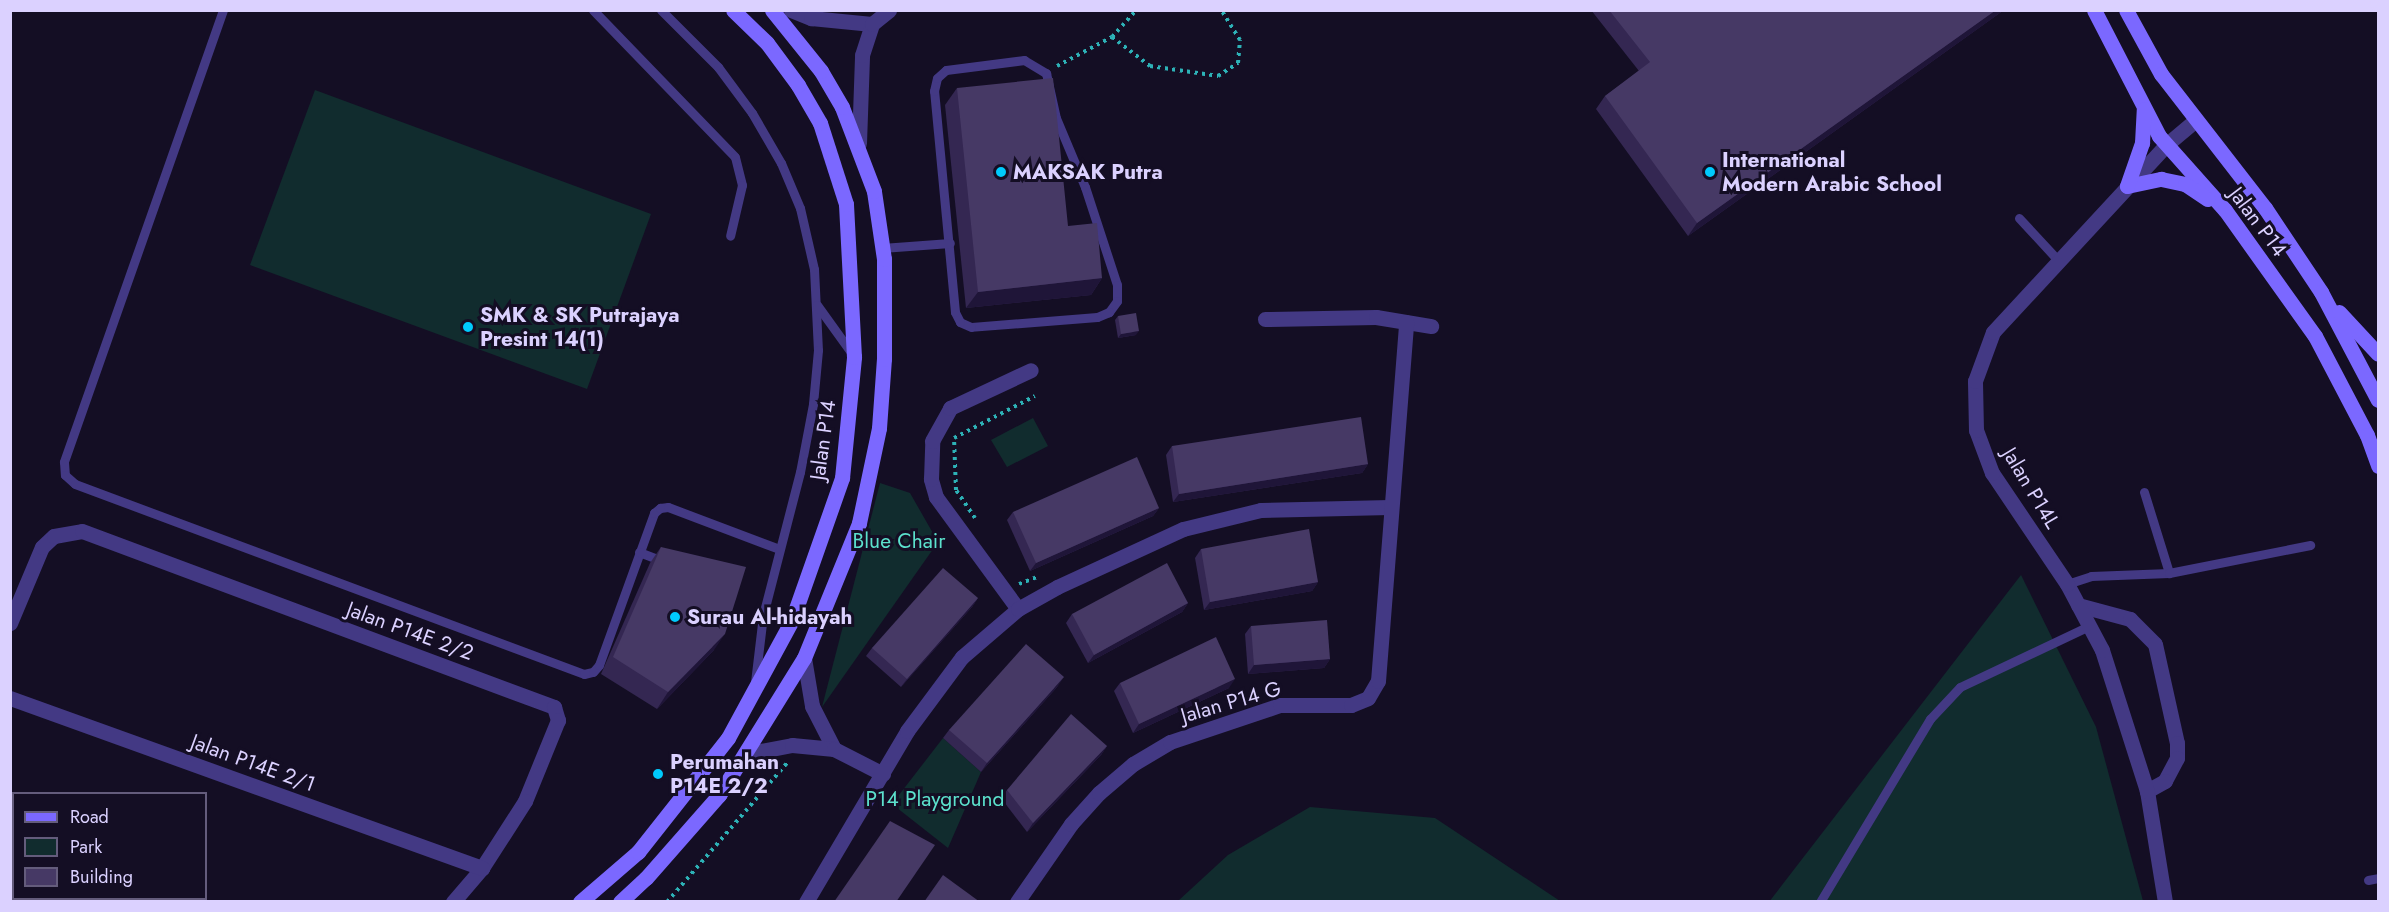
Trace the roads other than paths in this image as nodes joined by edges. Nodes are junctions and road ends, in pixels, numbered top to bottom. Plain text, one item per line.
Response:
1 (223, 10) edge
2 (593, 10) edge
3 (661, 10) edge
4 (733, 10) edge
5 (772, 10) edge
6 (791, 10) edge
7 (889, 10) edge
8 (2094, 10) edge
9 (2126, 10) edge
10 (872, 24) junction
11 (2144, 109) junction
12 (2195, 121) junction
13 (859, 143) junction
14 (2166, 145) junction
15 (2127, 186) junction
16 (2225, 210) junction
17 (2019, 218) dead end
18 (730, 236) dead end
19 (950, 243) junction
20 (882, 248) junction
21 (2057, 259) junction
22 (2321, 292) junction
23 (816, 304) junction
24 (1265, 319) dead end
25 (1406, 322) junction
26 (1431, 326) dead end
27 (2379, 354) edge
28 (854, 357) junction
29 (1031, 370) dead end
30 (2379, 400) edge
31 (2373, 433) edge
32 (2379, 466) edge
33 (2144, 492) dead end
34 (1390, 507) junction
35 (2310, 545) dead end
36 (778, 549) junction
37 (639, 552) junction
38 (679, 566) edge
39 (2169, 573) junction
40 (2067, 584) junction
41 (2078, 605) junction
42 (1018, 609) junction
43 (10, 623) edge
44 (2090, 627) junction
45 (804, 658) junction
46 (754, 691) junction
47 (10, 698) edge
48 (834, 749) junction
49 (745, 754) junction
50 (883, 774) junction
51 (2147, 791) junction
52 (482, 868) junction
53 (453, 902) edge
54 (580, 902) edge
55 (620, 902) edge
56 (806, 902) edge
57 (1017, 902) edge
58 (1820, 902) edge
59 (2165, 902) edge

1 - 37 lane
2 - 18 lane
3 - 23 lane
4 - 28 main road, Jalan P14
5 - 13 main road
6 - 10 street
7 - 10 street
8 - 11 main road, Jalan P14
9 - 12 main road, Jalan P14
10 - 13 street
11 - 14 main road, Jalan P14
11 - 15 main road
12 - 14 street, Jalan P14L
12 - 22 main road, Jalan P14
13 - 20 main road
14 - 15 street, Jalan P14L
14 - 16 main road, Jalan P14
15 - 16 main road
15 - 21 street, Jalan P14L
16 - 31 main road, Jalan P14
17 - 21 lane
19 - 19 lane
19 - 20 lane
20 - 45 main road
21 - 40 street, Jalan P14L
22 - 27 main road
22 - 30 main road, Jalan P14
23 - 28 lane
23 - 36 lane
24 - 25 street
25 - 26 street
25 - 34 street, Jalan P14 G
28 - 46 main road, Jalan P14
29 - 42 street
31 - 32 main road, Jalan P14
33 - 39 lane
34 - 42 street
34 - 57 street, Jalan P14 G
35 - 39 lane
36 - 37 lane
36 - 46 lane
37 - 38 lane
39 - 40 lane
40 - 41 street, Jalan P14L
41 - 44 street, Jalan P14L
41 - 51 street
42 - 50 street
43 - 52 street, Jalan P14E 2/2
44 - 51 street, Jalan P14L
44 - 58 lane
45 - 48 street
45 - 49 main road
46 - 54 main road, Jalan P14
47 - 52 street, Jalan P14E 2/1
48 - 49 street
48 - 50 street
49 - 55 main road
50 - 56 street
51 - 59 street, Jalan P14L
52 - 53 street, Jalan P14E 2/2

